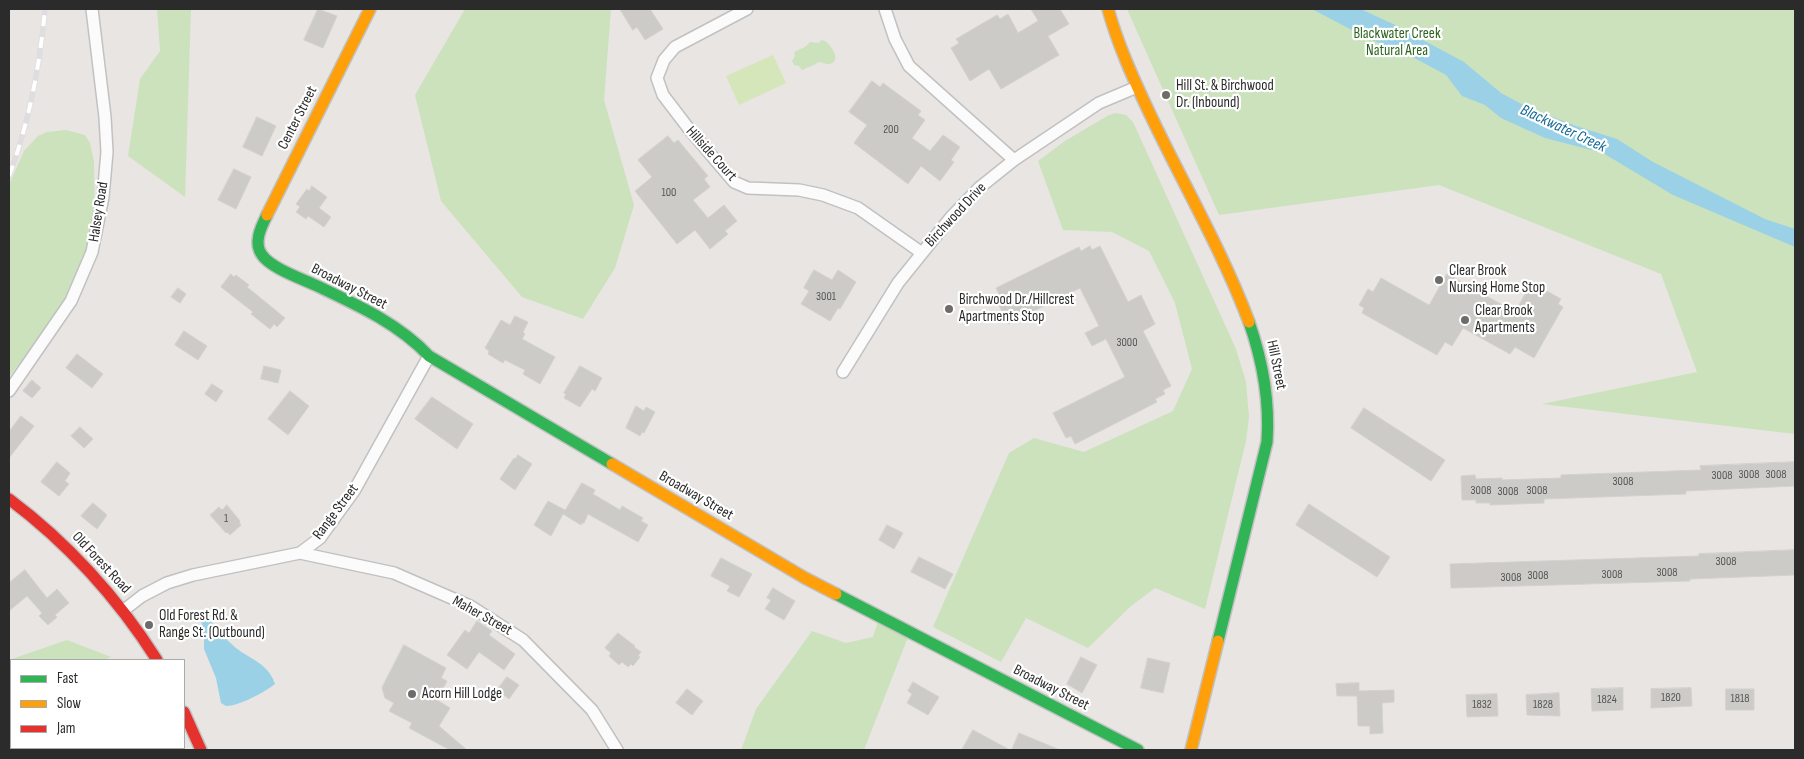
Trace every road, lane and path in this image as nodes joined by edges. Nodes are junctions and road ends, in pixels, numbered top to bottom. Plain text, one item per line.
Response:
1 (92, 9) edge
2 (370, 9) edge
3 (748, 9) edge
4 (885, 9) edge
5 (1108, 9) edge
6 (1137, 87) junction
7 (1014, 160) junction
8 (257, 243) joint
9 (922, 253) junction
10 (429, 356) junction
11 (843, 372) dead end
12 (9, 391) edge
13 (11, 506) edge
14 (300, 553) junction
15 (124, 610) junction
16 (156, 659) edge
17 (185, 714) edge
18 (201, 750) edge
19 (617, 750) edge
20 (1138, 750) edge
21 (1191, 750) edge

1 - 12 street, Halsey Road
2 - 8 street, Center Street
3 - 9 street, Hillside Court
4 - 7 street
5 - 6 street, Hill Street
6 - 7 street, Birchwood Drive
6 - 21 street, Hill Street
7 - 9 street, Birchwood Drive
8 - 10 street, Broadway Street
9 - 11 street, Birchwood Drive
10 - 14 street, Range Street
10 - 20 street, Broadway Street
13 - 15 street, Old Forest Road
14 - 15 street, Range Street
14 - 19 street, Maher Street
15 - 16 street, Old Forest Road
17 - 18 street

